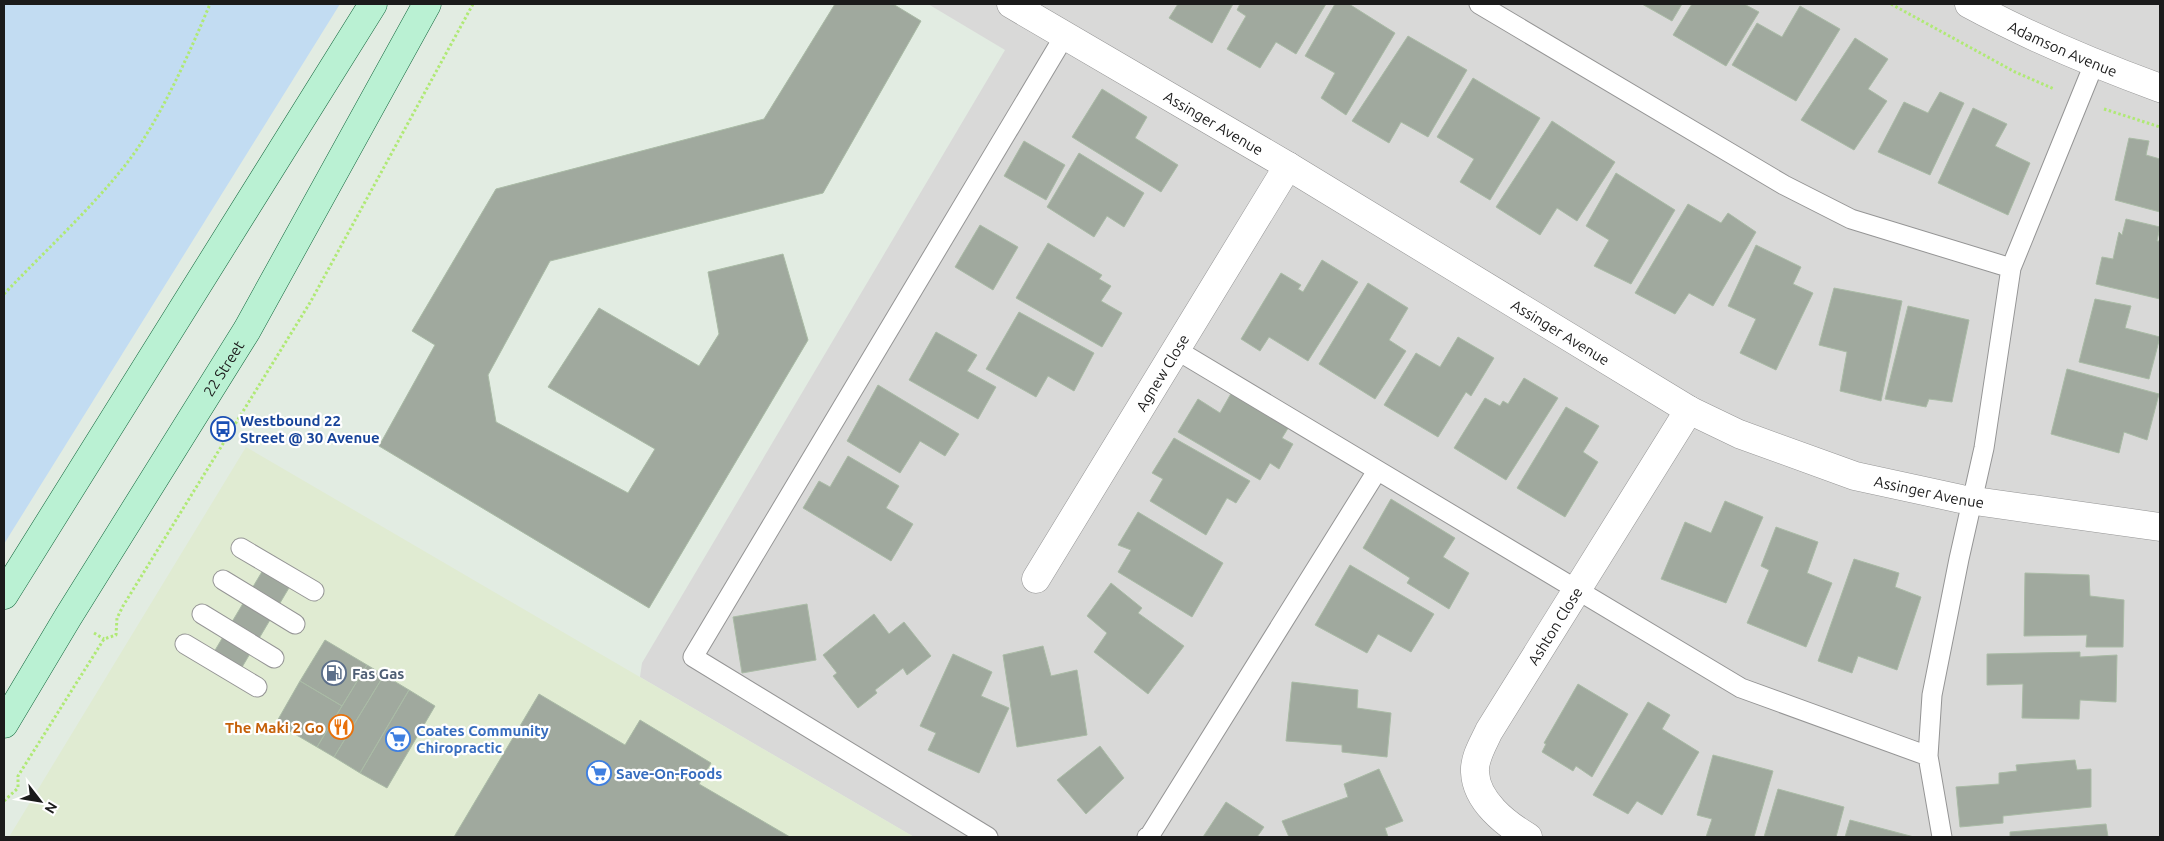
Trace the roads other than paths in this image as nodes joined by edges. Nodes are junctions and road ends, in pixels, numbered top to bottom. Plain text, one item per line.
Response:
1 (373, 4) edge
2 (427, 4) edge
3 (1011, 4) edge
4 (1479, 4) edge
5 (1969, 4) edge
6 (1065, 35) junction
7 (2094, 64) junction
8 (2160, 88) edge
9 (1288, 166) junction
10 (2011, 268) junction
11 (1175, 349) junction
12 (1689, 410) junction
13 (1377, 471) junction
14 (1973, 501) junction
15 (2160, 528) edge
16 (241, 548) dead end
17 (1036, 579) dead end
18 (223, 580) dead end
19 (1577, 590) junction
20 (314, 591) dead end
21 (4, 595) edge
22 (202, 614) dead end
23 (295, 624) dead end
24 (185, 644) dead end
25 (274, 658) dead end
26 (257, 687) dead end
27 (4, 724) edge
28 (1928, 756) junction
29 (988, 837) edge
30 (1147, 837) edge
31 (1528, 837) edge
32 (1942, 837) edge

1 - 21 main road
2 - 27 main road, 22 Street
3 - 6 street, Assinger Avenue
4 - 10 lane
5 - 7 street, Adamson Avenue
6 - 9 street, Assinger Avenue
6 - 29 lane
7 - 8 street, Adamson Avenue
7 - 10 lane
9 - 11 street, Agnew Close
9 - 12 street, Assinger Avenue
10 - 14 lane
11 - 13 lane
11 - 17 street, Agnew Close
12 - 14 street, Assinger Avenue
12 - 19 street, Ashton Close
13 - 19 lane
13 - 30 lane
14 - 15 street, Assinger Avenue
14 - 28 lane
16 - 20 lane
18 - 23 lane
19 - 28 lane
19 - 31 street, Ashton Close
22 - 25 lane
24 - 26 lane
28 - 32 lane

